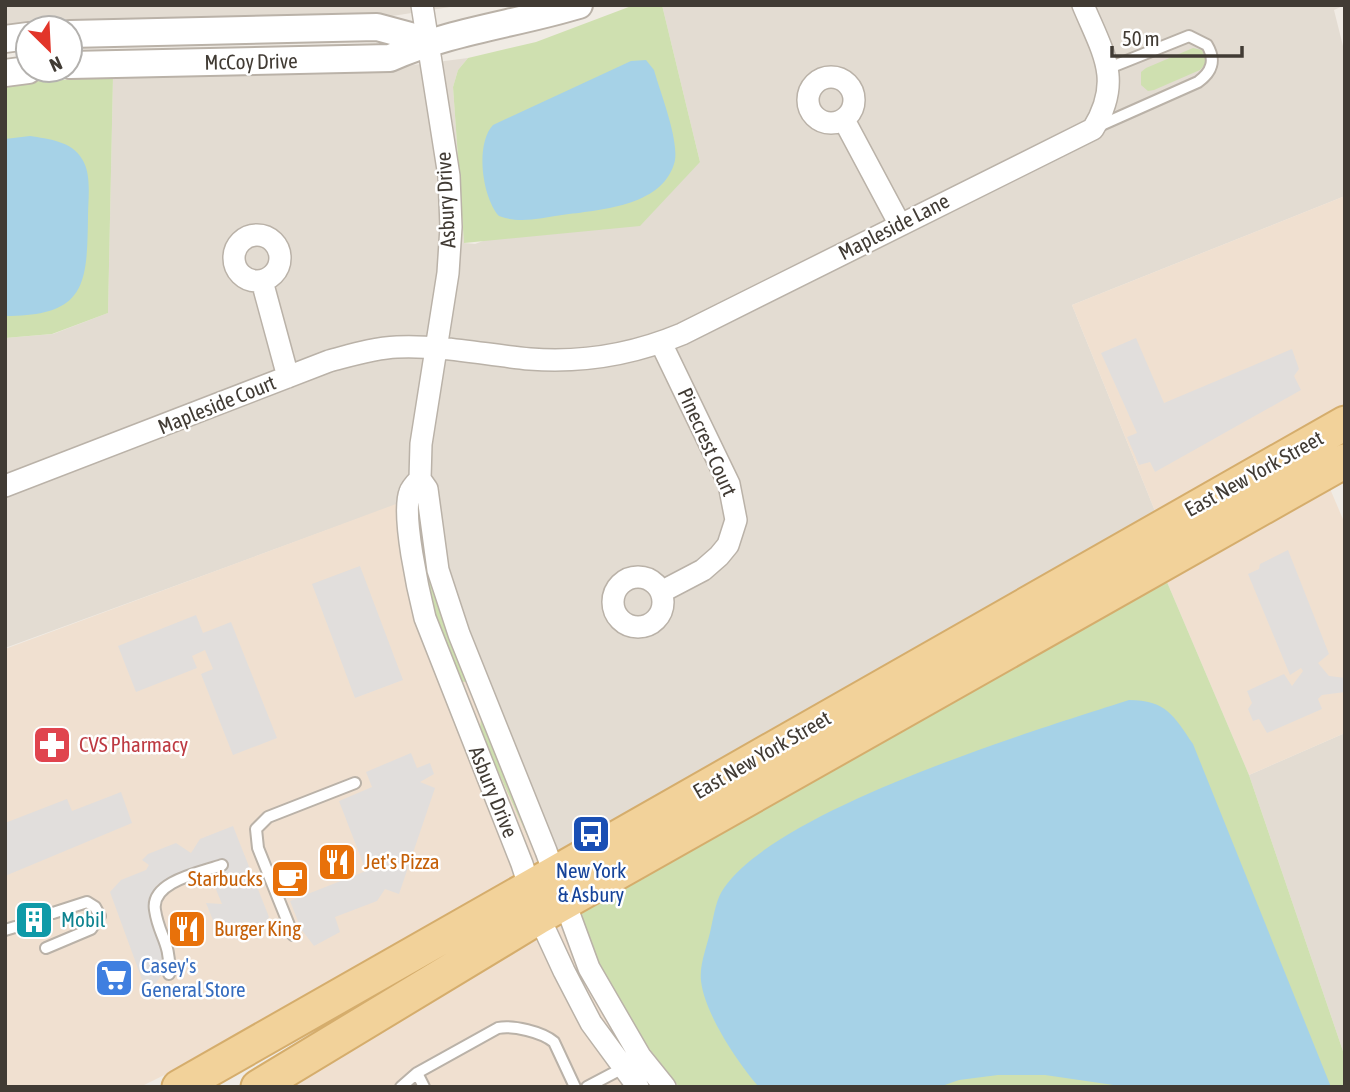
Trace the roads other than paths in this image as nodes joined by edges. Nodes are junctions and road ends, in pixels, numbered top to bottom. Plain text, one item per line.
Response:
1 (422, 5) edge
2 (579, 5) edge
3 (1083, 5) edge
4 (84, 34) edge
5 (429, 41) junction
6 (84, 65) edge
7 (1109, 68) junction
8 (844, 120) dead end
9 (1093, 129) junction
10 (899, 223) junction
11 (262, 281) dead end
12 (661, 343) junction
13 (435, 348) junction
14 (288, 377) junction
15 (1345, 423) edge
16 (1345, 461) edge
17 (5, 486) edge
18 (661, 592) dead end
19 (355, 783) dead end
20 (222, 865) dead end
21 (547, 894) junction
22 (53, 913) dead end
23 (293, 935) dead end
24 (46, 948) dead end
25 (169, 974) dead end
26 (632, 1062) junction
27 (417, 1073) junction
28 (179, 1087) edge
29 (258, 1087) edge
30 (401, 1087) edge
31 (424, 1087) edge
32 (575, 1087) edge
33 (587, 1087) edge
34 (638, 1087) edge
35 (665, 1087) edge

1 - 5 street, Asbury Drive
2 - 5 street, McCoy Drive
3 - 7 street
4 - 5 street, McCoy Drive
5 - 6 street, McCoy Drive
5 - 13 street, Asbury Drive
7 - 9 street
7 - 9 lane, Mapleside Lane
8 - 10 street
9 - 10 street, Mapleside Lane
10 - 12 street, Mapleside Lane
11 - 14 street
12 - 13 street, Mapleside Lane
12 - 18 street, Pinecrest Court
13 - 14 street, Mapleside Court
13 - 21 street, Asbury Drive
14 - 17 street, Mapleside Court
15 - 21 main road, East New York Street
16 - 21 main road, East New York Street
19 - 23 lane
20 - 25 lane
21 - 26 street, Asbury Drive
21 - 26 street, Asbury Drive
21 - 28 main road, East New York Street
21 - 29 main road, East New York Street
22 - 24 lane
26 - 33 lane
26 - 34 street, Asbury Drive
26 - 35 street, Asbury Drive
27 - 30 lane
27 - 31 lane
27 - 32 lane

